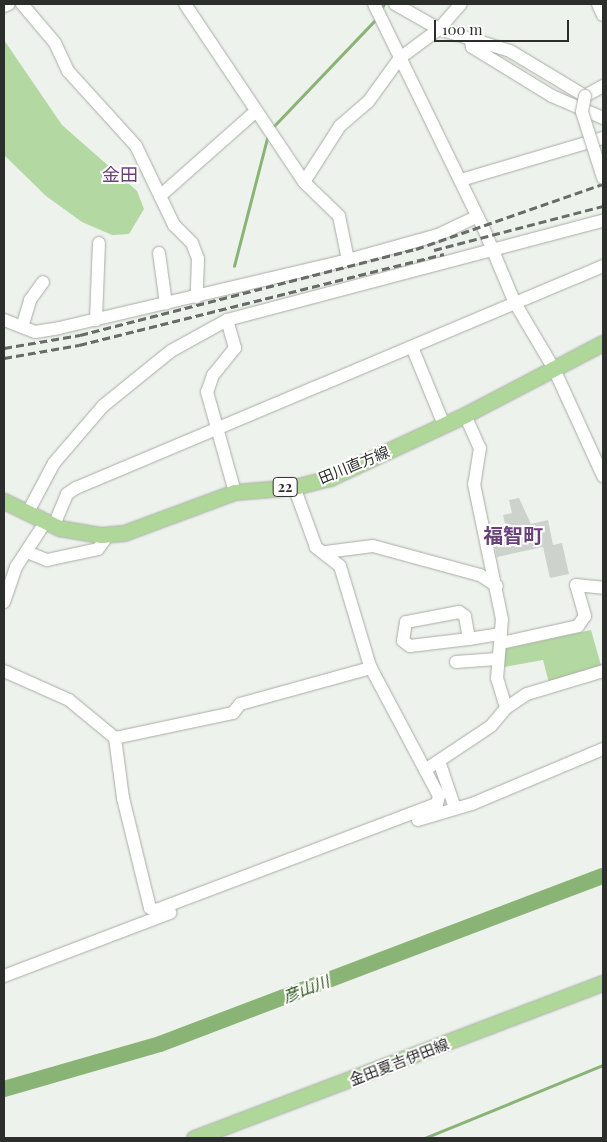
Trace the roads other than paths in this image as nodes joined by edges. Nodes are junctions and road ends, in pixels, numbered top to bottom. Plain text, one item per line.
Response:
1 (9, 4) edge
2 (22, 4) edge
3 (185, 4) edge
4 (374, 4) edge
5 (395, 4) edge
6 (462, 4) edge
7 (598, 4) edge
8 (4, 6) edge
9 (603, 15) edge
10 (439, 29) junction
11 (470, 38) junction
12 (400, 58) junction
13 (603, 86) edge
14 (585, 96) junction
15 (256, 111) junction
16 (603, 118) edge
17 (603, 138) edge
18 (603, 178) edge
19 (461, 180) junction
20 (304, 182) junction
21 (160, 196) junction
22 (478, 216) junction
23 (603, 221) edge
24 (99, 243) dead end
25 (492, 250) junction
26 (159, 253) dead end
27 (348, 260) junction
28 (603, 266) edge
29 (43, 282) dead end
30 (197, 297) junction
31 (166, 304) junction
32 (515, 304) junction
33 (4, 320) edge
34 (96, 320) junction
35 (227, 320) junction
36 (22, 327) junction
37 (603, 343) edge
38 (412, 347) junction
39 (554, 369) junction
40 (465, 415) junction
41 (444, 425) junction
42 (216, 430) junction
43 (603, 476) edge
44 (294, 487) junction
45 (234, 492) junction
46 (4, 501) edge
47 (28, 512) junction
48 (50, 523) junction
49 (108, 534) junction
50 (27, 552) junction
51 (326, 552) junction
52 (496, 586) junction
53 (603, 588) edge
54 (4, 602) edge
55 (501, 638) junction
56 (469, 639) junction
57 (497, 658) junction
58 (456, 662) dead end
59 (371, 668) junction
60 (4, 670) edge
61 (603, 671) edge
62 (506, 708) junction
63 (115, 738) junction
64 (603, 749) edge
65 (439, 760) junction
66 (425, 770) junction
67 (455, 808) junction
68 (243, 881) junction
69 (4, 976) edge
70 (603, 983) edge
71 (194, 1138) edge

1 - 8 street
2 - 21 street
3 - 15 street
4 - 12 street
5 - 10 street
6 - 10 street
7 - 9 street
10 - 11 street
10 - 12 street
11 - 14 street
11 - 16 street
12 - 19 street
12 - 20 street
13 - 14 street
14 - 18 street, bridge
15 - 20 street
15 - 21 street
17 - 19 street
19 - 22 street
20 - 27 street
21 - 30 street
22 - 25 street
22 - 27 street
23 - 25 street
24 - 34 street
25 - 32 street
25 - 35 street
26 - 31 street
27 - 30 street
28 - 32 street
29 - 36 street
30 - 31 street
31 - 34 street
32 - 38 street
32 - 39 street
33 - 36 street
34 - 36 street
35 - 42 street
35 - 47 street
37 - 39 main road, 田川直方線 / 22
38 - 41 street
38 - 42 street
39 - 40 main road, 田川直方線 / 22
39 - 43 street
40 - 41 main road, 田川直方線 / 22
40 - 52 street
41 - 44 main road, 田川直方線 / 22
42 - 45 street
42 - 48 street
44 - 45 main road, 田川直方線 / 22
44 - 51 street
45 - 49 main road, 田川直方線 / 22
46 - 47 main road, 田川直方線 / 22
47 - 48 main road, 田川直方線 / 22
48 - 49 main road, 田川直方線 / 22
48 - 50 street
49 - 50 street
50 - 54 street
51 - 52 street
51 - 59 street
52 - 55 street
53 - 55 street
55 - 56 street
55 - 57 street
56 - 56 street
57 - 58 street
57 - 62 street
59 - 63 street
59 - 66 street
60 - 63 street
61 - 62 street
62 - 65 street
63 - 68 street
64 - 67 street
65 - 66 street
65 - 67 street
66 - 68 street
67 - 68 street
68 - 69 street
70 - 71 main road, 金田夏吉伊田線

